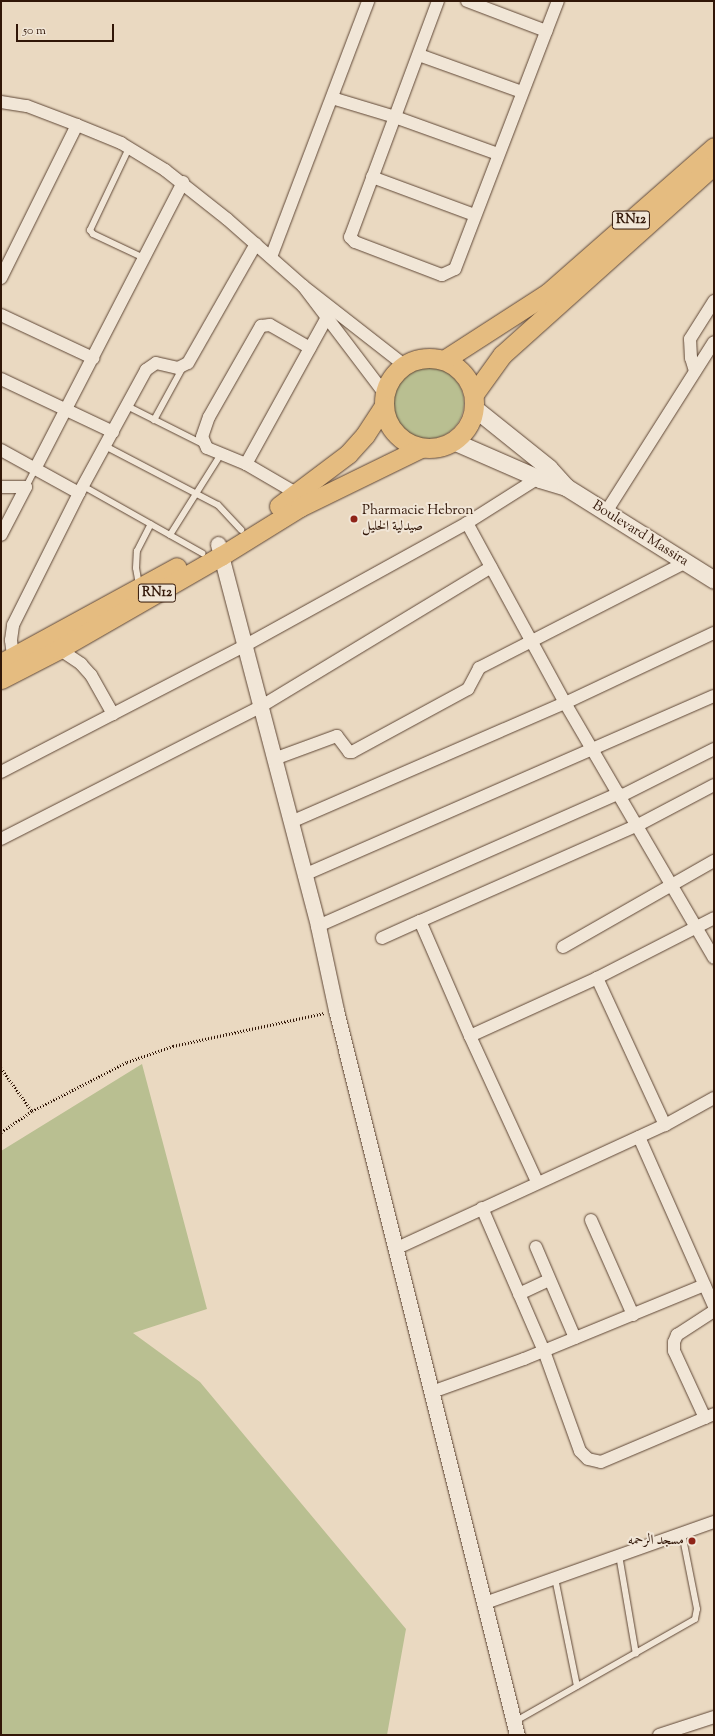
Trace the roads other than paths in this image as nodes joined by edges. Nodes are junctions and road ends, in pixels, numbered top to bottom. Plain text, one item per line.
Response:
1 (368, 1) edge
2 (438, 1) edge
3 (467, 1) edge
4 (558, 1) edge
5 (546, 31) junction
6 (419, 55) junction
7 (522, 92) junction
8 (332, 98) junction
9 (1, 102) edge
10 (395, 117) junction
11 (77, 125) junction
12 (714, 146) edge
13 (129, 148) junction
14 (498, 154) junction
15 (714, 165) edge
16 (372, 177) junction
17 (183, 182) junction
18 (474, 215) junction
19 (256, 244) junction
20 (271, 257) junction
21 (144, 258) junction
22 (1, 278) edge
23 (552, 299) junction
24 (714, 301) edge
25 (329, 313) junction
26 (1, 314) edge
27 (714, 342) edge
28 (310, 348) junction
29 (93, 358) junction
30 (444, 360) junction
31 (404, 365) junction
32 (183, 367) junction
33 (695, 371) junction
34 (1, 379) edge
35 (384, 400) junction
36 (474, 401) junction
37 (127, 406) junction
38 (66, 410) junction
39 (154, 420) junction
40 (113, 432) junction
41 (453, 441) junction
42 (203, 444) junction
43 (105, 446) junction
44 (421, 448) junction
45 (1, 450) edge
46 (221, 454) junction
47 (246, 464) junction
48 (35, 469) junction
49 (544, 474) junction
50 (1, 487) edge
51 (26, 487) junction
52 (81, 490) junction
53 (197, 494) junction
54 (304, 498) junction
55 (606, 512) junction
56 (467, 523) junction
57 (151, 524) junction
58 (241, 530) junction
59 (1, 535) edge
60 (170, 535) junction
61 (220, 550) junction
62 (202, 553) junction
63 (686, 562) junction
64 (491, 566) junction
65 (714, 580) edge
66 (140, 587) junction
67 (714, 633) edge
68 (532, 643) junction
69 (246, 646) junction
70 (60, 649) junction
71 (8, 667) edge
72 (714, 696) edge
73 (565, 703) junction
74 (260, 707) junction
75 (113, 714) junction
76 (593, 749) junction
77 (714, 749) edge
78 (274, 759) junction
79 (1, 772) edge
80 (714, 785) edge
81 (620, 795) junction
82 (291, 822) junction
83 (638, 825) junction
84 (1, 839) edge
85 (714, 861) edge
86 (304, 875) junction
87 (672, 884) junction
88 (714, 918) edge
89 (420, 922) junction
90 (318, 926) junction
91 (697, 927) junction
92 (382, 938) dead end
93 (563, 947) dead end
94 (714, 958) edge
95 (597, 978) junction
96 (470, 1036) junction
97 (714, 1098) edge
98 (665, 1125) junction
99 (639, 1138) junction
100 (537, 1182) junction
101 (482, 1208) junction
102 (591, 1220) dead end
103 (536, 1247) dead end
104 (396, 1249) junction
105 (549, 1280) junction
106 (704, 1285) junction
107 (519, 1294) junction
108 (714, 1306) edge
109 (714, 1311) edge
110 (633, 1314) junction
111 (575, 1338) junction
112 (544, 1352) junction
113 (432, 1392) junction
114 (710, 1416) edge
115 (714, 1522) edge
116 (682, 1533) junction
117 (619, 1556) junction
118 (555, 1578) junction
119 (485, 1603) junction
120 (636, 1654) junction
121 (577, 1686) junction
122 (714, 1717) edge
123 (516, 1729) edge
124 (659, 1735) edge

1 - 8 street
2 - 6 street
3 - 5 street
4 - 5 street
5 - 7 street
6 - 7 street
6 - 10 street
7 - 14 street
8 - 10 street
8 - 20 street
9 - 11 street
10 - 14 street
10 - 16 street
11 - 13 street
11 - 22 street
12 - 23 main road, RN12
13 - 17 street
13 - 21 lane
14 - 18 street
15 - 23 main road, RN12
16 - 18 street
16 - 18 street
17 - 19 street
17 - 21 street
19 - 20 street
19 - 32 street
20 - 25 street
21 - 29 street
23 - 30 main road, RN12
23 - 36 main road, RN12
24 - 33 street
25 - 28 street
25 - 31 street
25 - 35 street
26 - 29 street
27 - 33 street
28 - 42 street
28 - 47 street
29 - 38 street
30 - 31 main road, RN12
30 - 36 main road, RN12
31 - 35 main road, RN12
32 - 37 street
32 - 39 lane
33 - 55 street
34 - 38 street
35 - 44 main road
35 - 54 main road, RN12
36 - 41 main road, RN12
36 - 49 main road
37 - 39 lane
37 - 40 street
38 - 40 street
38 - 48 street
39 - 42 lane
40 - 43 street
41 - 44 main road, RN12
41 - 49 main road, Boulevard Massira
42 - 46 street
43 - 52 street
43 - 53 lane
44 - 54 main road, RN12
45 - 48 street
46 - 47 street
46 - 53 lane
47 - 54 street
48 - 51 lane
48 - 52 street
49 - 55 main road, Boulevard Massira
49 - 56 street
50 - 51 street
51 - 59 street
52 - 57 lane
52 - 71 street
53 - 58 lane
53 - 60 lane
54 - 58 main road, RN12
54 - 61 main road, RN12
55 - 63 main road, Boulevard Massira
56 - 64 street
56 - 69 street
57 - 60 lane
57 - 66 lane
58 - 61 main road, RN12
60 - 62 lane
61 - 62 main road, RN12
61 - 69 street
61 - 70 main road, RN12
62 - 66 main road, RN12
63 - 65 main road, Boulevard Massira
63 - 68 street
64 - 68 street
64 - 74 street
66 - 71 main road, RN12
67 - 73 street
68 - 73 street
68 - 78 street
69 - 74 street
69 - 75 street
70 - 71 main road, RN12
70 - 75 street
72 - 76 street
73 - 76 street
73 - 82 street
74 - 78 street
74 - 84 street
75 - 79 street
76 - 81 street
76 - 86 street
77 - 81 street
78 - 82 street
80 - 83 street
81 - 83 street
81 - 90 street
82 - 86 street
83 - 87 street
83 - 89 street
85 - 87 street
86 - 90 street
87 - 91 street
87 - 93 street
88 - 91 street
89 - 92 street
89 - 96 street
90 - 104 street
91 - 94 street
91 - 95 street
95 - 96 street
95 - 98 street
96 - 100 street
97 - 98 street
98 - 99 street
99 - 100 street
99 - 106 street
100 - 101 street
101 - 104 street
101 - 107 street
102 - 110 street
103 - 105 street
104 - 113 street
105 - 107 street
105 - 111 street
106 - 108 street
106 - 110 street
107 - 112 street
109 - 114 street
110 - 111 street
111 - 112 street
112 - 113 street
112 - 114 street
113 - 119 street
115 - 116 street
116 - 117 street
116 - 120 lane
117 - 118 street
117 - 120 lane
118 - 119 street
118 - 121 lane
119 - 123 street
120 - 121 lane
121 - 123 lane
122 - 124 street

